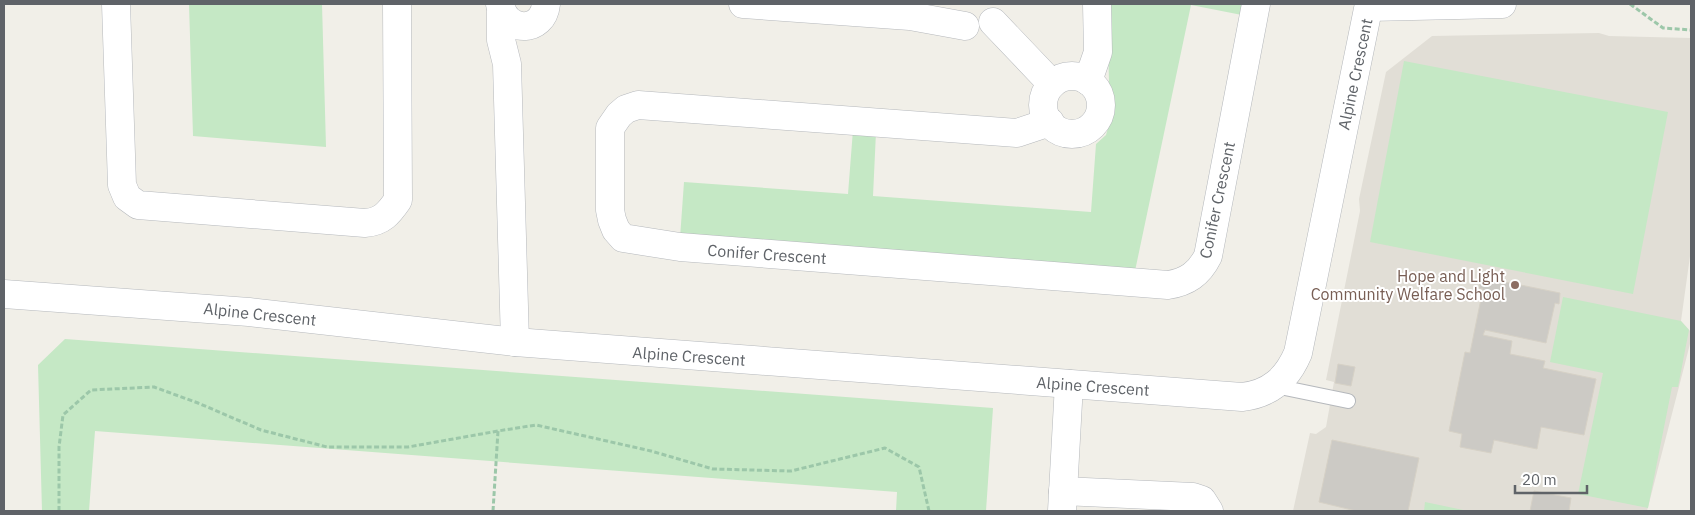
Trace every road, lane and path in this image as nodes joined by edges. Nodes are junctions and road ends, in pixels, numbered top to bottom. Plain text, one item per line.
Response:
1 (116, 4) edge
2 (397, 4) edge
3 (743, 4) edge
4 (936, 4) edge
5 (1097, 4) edge
6 (1256, 4) edge
7 (1502, 4) edge
8 (1630, 4) edge
9 (1369, 5) edge
10 (529, 10) edge
11 (996, 13) edge
12 (959, 15) edge
13 (910, 16) junction
14 (1691, 30) edge
15 (1088, 81) junction
16 (1052, 84) junction
17 (1050, 122) junction
18 (4, 294) edge
19 (515, 342) junction
20 (1069, 384) junction
21 (1275, 386) junction
22 (1348, 401) dead end
23 (498, 432) junction
24 (1063, 501) edge
25 (59, 511) edge
26 (492, 511) edge
27 (929, 511) edge
28 (1209, 511) edge

1 - 2 street
3 - 13 street
4 - 13 street
5 - 15 street
6 - 17 street, Conifer Crescent
7 - 9 street, Alpine Crescent
8 - 14 path
9 - 21 street, Alpine Crescent
10 - 19 street
11 - 12 street
11 - 16 street
12 - 13 street
15 - 16 street
15 - 17 street
16 - 17 street
18 - 19 street, Alpine Crescent
19 - 20 street, Alpine Crescent
20 - 21 street, Alpine Crescent
20 - 24 street
21 - 22 lane
23 - 25 path
23 - 26 path
23 - 27 path
24 - 28 street

